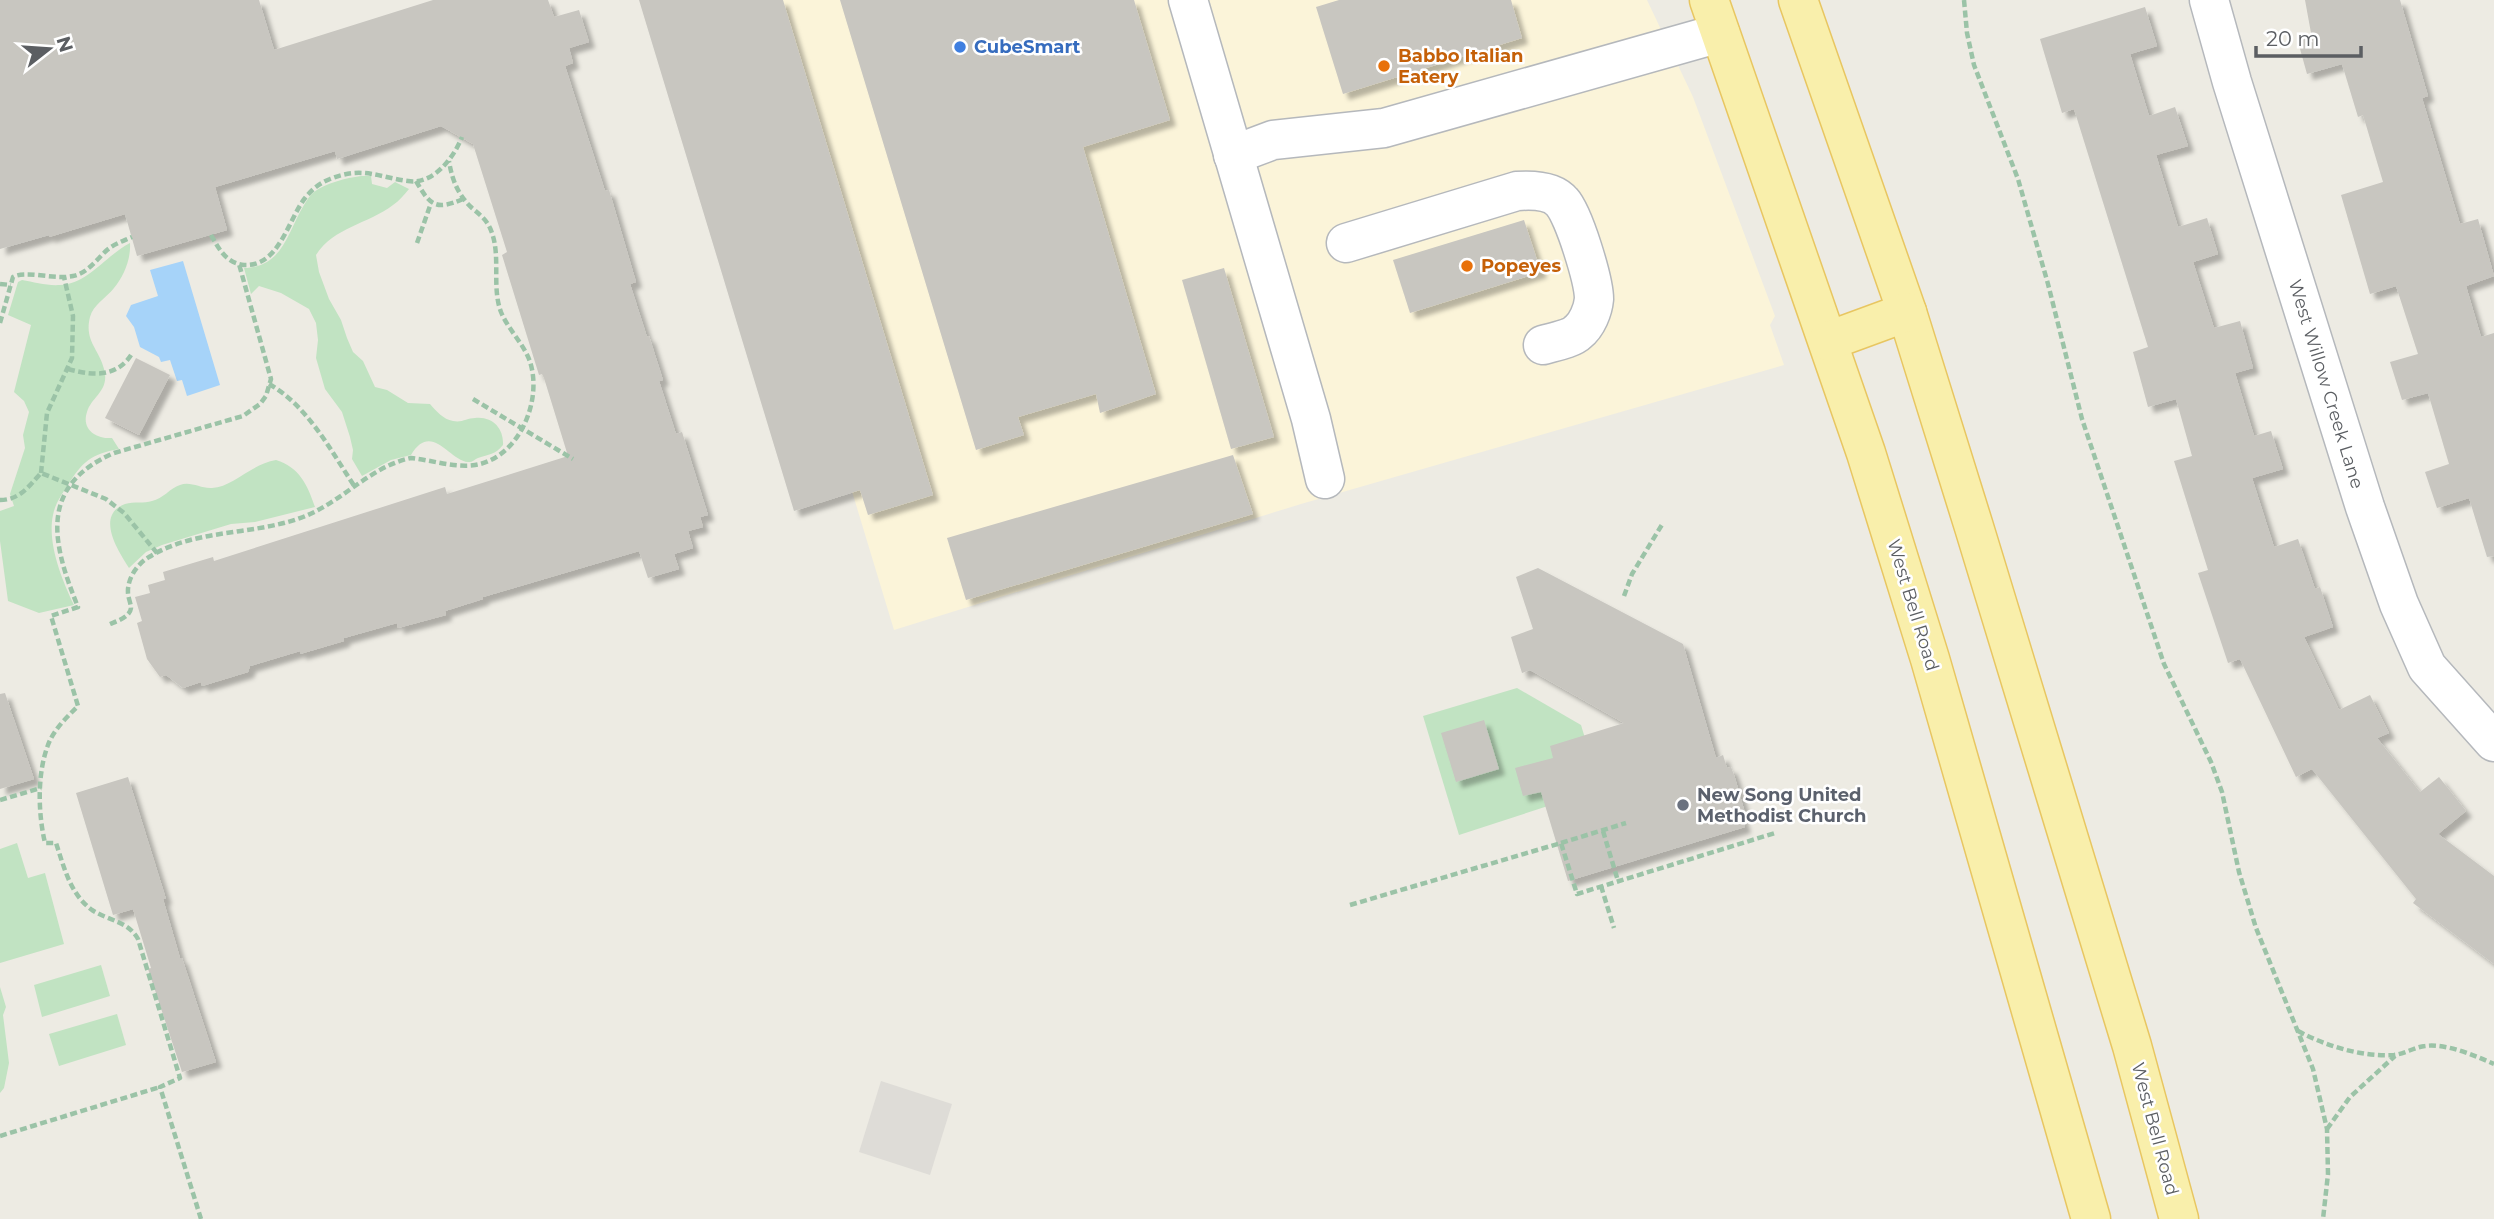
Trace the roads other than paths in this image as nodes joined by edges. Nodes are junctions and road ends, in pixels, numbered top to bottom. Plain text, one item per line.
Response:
1 (1188, 0) edge
2 (1798, 0) edge
3 (2209, 0) edge
4 (1714, 17) edge
5 (1233, 155) junction
6 (1346, 243) dead end
7 (1907, 312) junction
8 (1828, 341) junction
9 (1543, 345) dead end
10 (1325, 479) dead end
11 (2494, 742) edge
12 (2091, 1219) edge
13 (2179, 1219) edge

1 - 5 street
2 - 7 main road, West Bell Road
3 - 11 street, West Willow Creek Lane
4 - 5 street
4 - 8 main road, West Bell Road
5 - 10 street
6 - 9 street
7 - 8 main road
7 - 13 main road, West Bell Road
8 - 12 main road, West Bell Road

